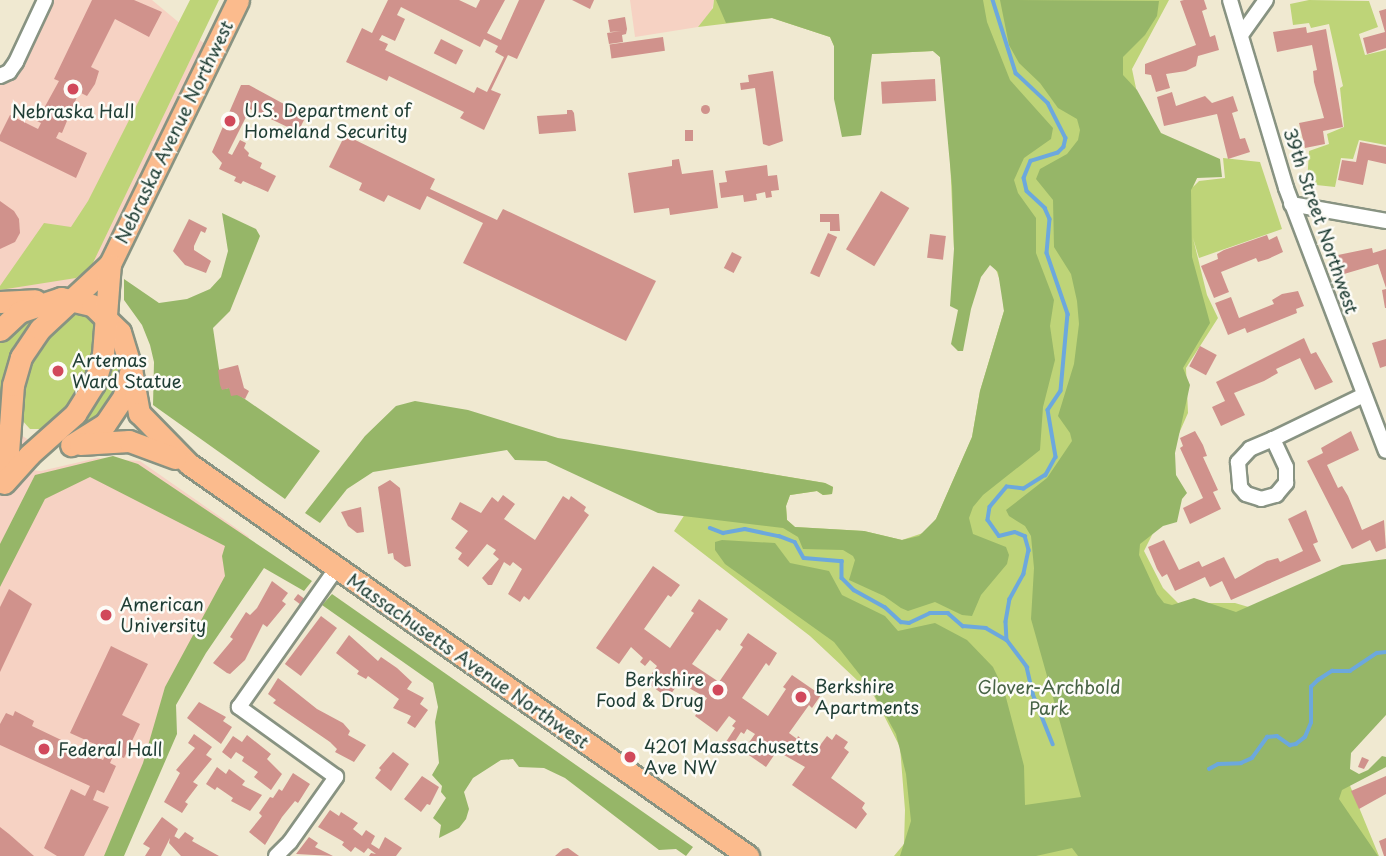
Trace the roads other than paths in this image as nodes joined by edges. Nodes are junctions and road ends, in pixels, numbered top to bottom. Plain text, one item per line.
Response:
1 (45, 0) edge
2 (238, 0) edge
3 (1230, 0) edge
4 (1266, 0) edge
5 (1241, 35) junction
6 (0, 76) edge
7 (1292, 204) junction
8 (1386, 221) edge
9 (110, 264) junction
10 (64, 299) junction
11 (0, 302) edge
12 (105, 315) junction
13 (0, 330) edge
14 (131, 369) junction
15 (1364, 395) junction
16 (6, 423) edge
17 (1273, 439) dead end
18 (42, 444) junction
19 (71, 445) junction
20 (1386, 451) edge
21 (189, 464) junction
22 (3, 486) edge
23 (336, 569) junction
24 (276, 856) edge
25 (748, 856) edge

1 - 6 street
2 - 9 main road, Nebraska Avenue Northwest
3 - 5 street, 39th Street Northwest
4 - 5 street
5 - 7 street, 39th Street Northwest
7 - 8 street
7 - 15 street, 39th Street Northwest
9 - 10 main road, Nebraska Avenue Northwest
9 - 12 main road, Nebraska Avenue Northwest
10 - 11 main road
10 - 12 main road
10 - 13 main road
10 - 16 main road, Nebraska Avenue Northwest
12 - 14 main road, Massachusetts Avenue Northwest
12 - 18 main road, Nebraska Avenue Northwest
14 - 19 main road
14 - 21 main road, Massachusetts Avenue Northwest
15 - 17 street
15 - 20 street, 39th Street Northwest
16 - 18 main road
16 - 22 main road
18 - 19 main road, Massachusetts Avenue Northwest
18 - 22 main road
19 - 21 main road, Massachusetts Avenue Northwest
21 - 23 main road, Massachusetts Avenue Northwest
23 - 24 street
23 - 25 main road, Massachusetts Avenue Northwest

